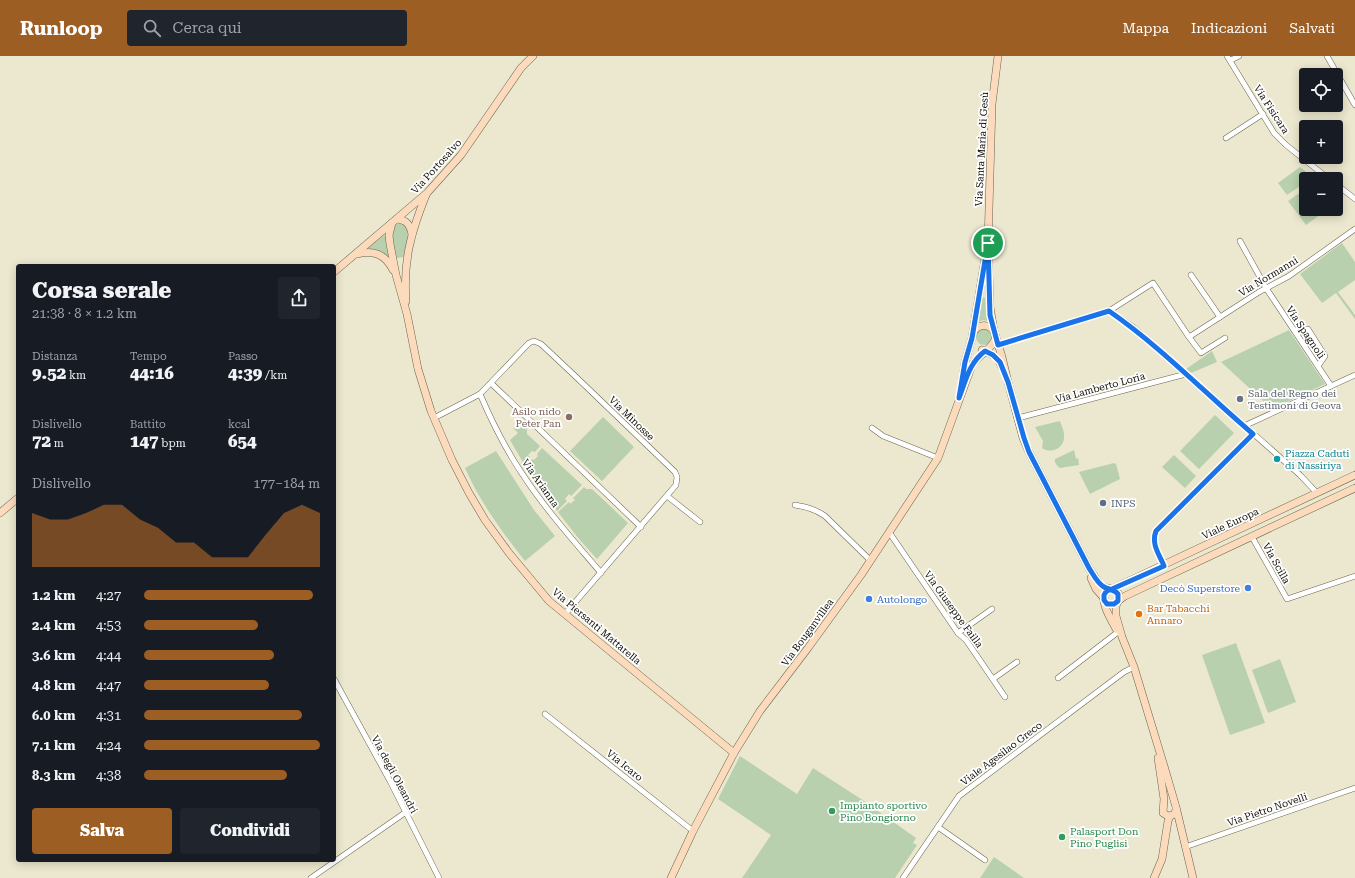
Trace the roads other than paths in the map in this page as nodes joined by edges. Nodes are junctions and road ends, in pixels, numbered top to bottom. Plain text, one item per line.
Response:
1 (533, 56) edge
2 (998, 56) edge
3 (1239, 56) edge
4 (1327, 56) edge
5 (1229, 58) edge
6 (1355, 104) edge
7 (1263, 114) junction
8 (1226, 138) dead end
9 (1320, 172) edge
10 (1343, 190) edge
11 (427, 193) junction
12 (1355, 199) edge
13 (394, 221) junction
14 (1355, 229) edge
15 (412, 235) junction
16 (1240, 241) dead end
17 (988, 243) junction
18 (355, 254) junction
19 (336, 270) edge
20 (396, 275) junction
21 (1191, 275) dead end
22 (1266, 288) junction
23 (1109, 311) junction
24 (407, 314) junction
25 (1220, 317) junction
26 (1294, 330) junction
27 (995, 334) junction
28 (972, 336) junction
29 (1189, 337) junction
30 (1225, 338) dead end
31 (998, 345) junction
32 (985, 350) junction
33 (1318, 366) junction
34 (1186, 374) junction
35 (1355, 374) edge
36 (1008, 382) junction
37 (491, 383) junction
38 (1331, 386) junction
39 (480, 394) junction
40 (959, 398) junction
41 (434, 418) junction
42 (1018, 418) junction
43 (1244, 426) junction
44 (872, 428) dead end
45 (1253, 434) junction
46 (938, 458) junction
47 (1355, 475) edge
48 (1355, 488) edge
49 (1317, 493) junction
50 (667, 496) junction
51 (16, 500) edge
52 (795, 505) dead end
53 (0, 513) edge
54 (700, 522) dead end
55 (641, 527) junction
56 (889, 532) junction
57 (1252, 536) junction
58 (870, 560) junction
59 (1164, 566) junction
60 (1089, 568) junction
61 (601, 573) junction
62 (1355, 576) edge
63 (1111, 589) junction
64 (1104, 599) junction
65 (1118, 601) junction
66 (992, 609) dead end
67 (565, 614) junction
68 (958, 633) junction
69 (1120, 635) junction
70 (1017, 662) dead end
71 (1134, 667) junction
72 (1058, 678) dead end
73 (993, 679) junction
74 (336, 683) edge
75 (1005, 697) dead end
76 (545, 714) dead end
77 (1156, 740) junction
78 (734, 752) junction
79 (1355, 788) edge
80 (1170, 811) junction
81 (406, 812) junction
82 (938, 827) junction
83 (693, 831) junction
84 (1186, 847) junction
85 (985, 860) dead end
86 (336, 861) edge
87 (335, 862) edge
88 (312, 878) edge
89 (439, 878) edge
90 (671, 878) edge
91 (903, 878) edge
92 (1154, 878) edge
93 (1193, 878) edge

1 - 11 main road, Via Portosalvo
2 - 17 main road, Via Santa Maria di Gesù
3 - 5 street
4 - 6 street
5 - 7 street, Via Fisicara
7 - 8 street
7 - 9 street, Via Fisicara
10 - 12 street
11 - 13 main road, Via Portosalvo
11 - 15 main road
13 - 15 main road
13 - 18 main road, Via Portosalvo
13 - 20 main road
14 - 22 street, Via Normanni
15 - 24 main road
16 - 22 street, Via Spagnoli
17 - 27 main road
17 - 28 main road
18 - 19 main road, Via Portosalvo
18 - 20 main road
20 - 24 main road
21 - 25 street
22 - 25 street, Via Normanni
22 - 26 street, Via Spagnoli
23 - 29 street
23 - 31 street
23 - 34 street
24 - 41 main road, Via Piersanti Mattarella
25 - 29 street, Via Normanni
26 - 33 street, Via Spagnoli
26 - 33 street
27 - 28 main road
27 - 31 main road
27 - 32 main road
28 - 32 main road
28 - 40 main road
29 - 30 street
31 - 36 main road
32 - 36 main road
32 - 40 main road
33 - 38 street, Via Spagnoli
34 - 42 street, Via Lamberto Loria
34 - 43 street
35 - 38 street
36 - 42 main road
37 - 39 street, Via Minosse
37 - 50 street, Via Minosse
37 - 55 street
38 - 43 street
39 - 41 street, Via Minosse
39 - 61 street, Via Arianna
40 - 46 main road, Via Bouganvillea
41 - 67 main road, Via Piersanti Mattarella
42 - 60 main road
43 - 45 street
44 - 46 street
45 - 49 street
45 - 59 street
46 - 56 main road, Via Bouganvillea
47 - 49 main road, Viale Europa
48 - 57 main road
49 - 59 main road, Viale Europa
50 - 54 street
50 - 55 street, Via Minosse
51 - 53 main road
52 - 58 street
55 - 61 street, Via Minosse
56 - 58 main road, Via Bouganvillea
56 - 68 street, Via Giuseppe Failla
57 - 62 street, Via Scilla
57 - 65 main road
58 - 78 main road, Via Bouganvillea
59 - 63 main road, Viale Europa
60 - 63 main road
60 - 64 main road
61 - 67 street, Via Minosse
63 - 64 main road
63 - 65 main road
64 - 65 main road
64 - 69 main road
65 - 69 main road
66 - 68 street
67 - 78 main road, Via Piersanti Mattarella
68 - 73 street, Via Giuseppe Failla
69 - 71 main road
69 - 72 street
70 - 73 street
71 - 77 main road
71 - 82 street, Viale Agesilao Greco
73 - 75 street, Via Giuseppe Failla
74 - 81 street, Via degli Oleandri
76 - 83 street, Via Icaro
77 - 80 main road
77 - 80 main road
78 - 83 main road, Via Bouganvillea
79 - 84 street, Via Pietro Novelli
80 - 84 main road
80 - 92 main road
81 - 86 street
81 - 89 street, Via degli Oleandri
82 - 85 street
82 - 91 street, Viale Agesilao Greco
83 - 90 main road, Via Bouganvillea
84 - 93 main road
87 - 88 street

